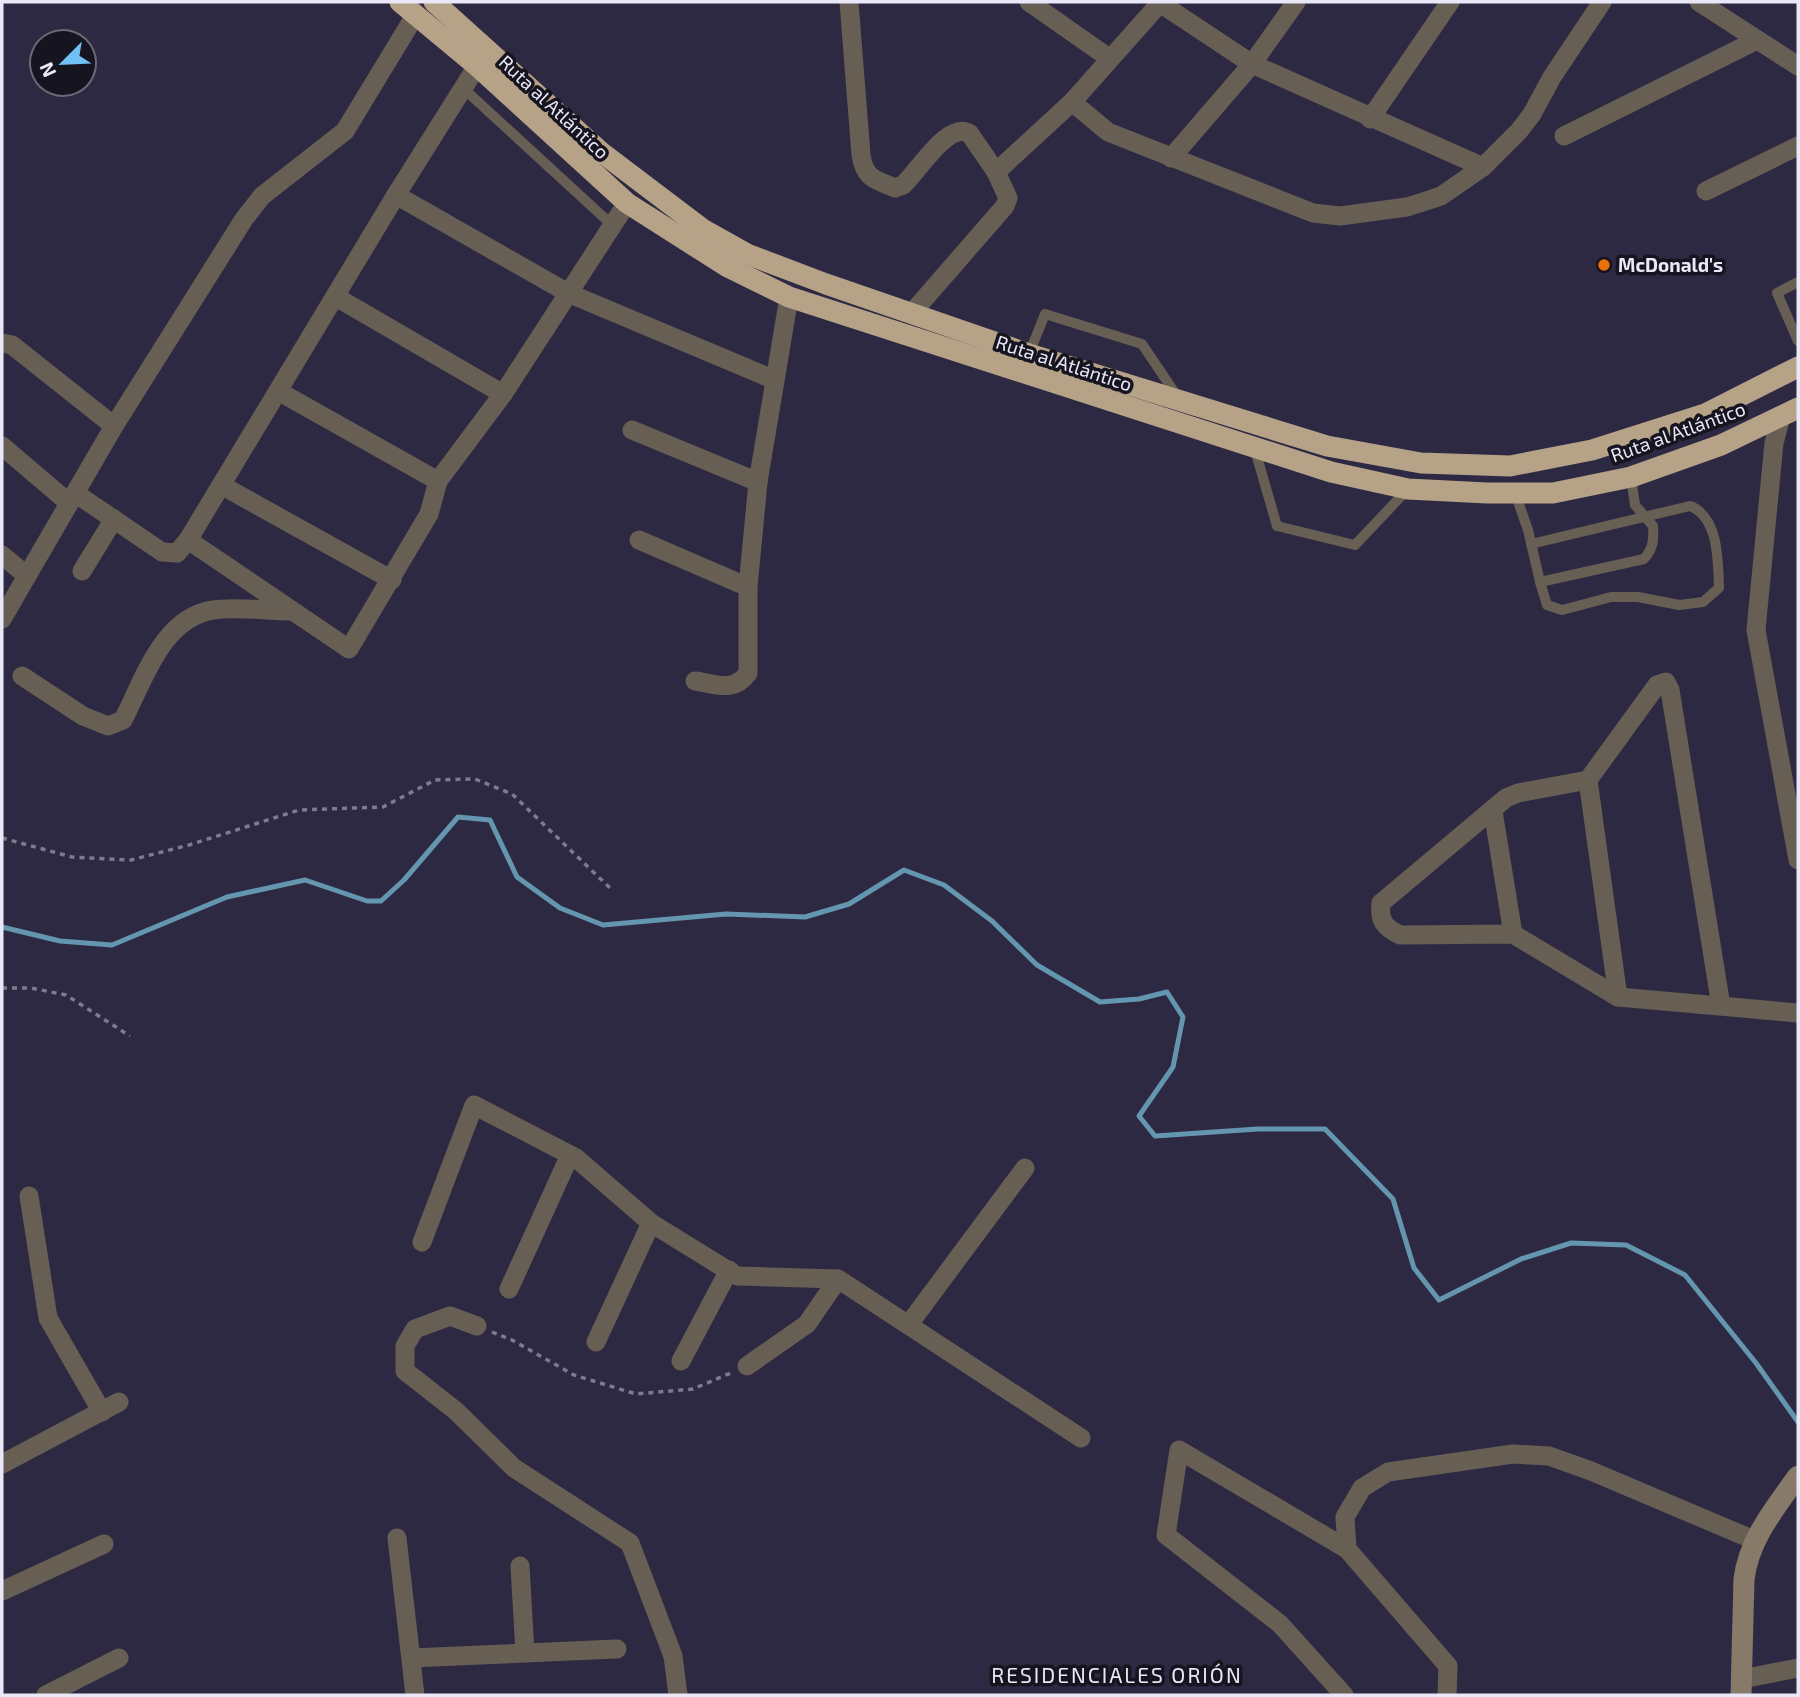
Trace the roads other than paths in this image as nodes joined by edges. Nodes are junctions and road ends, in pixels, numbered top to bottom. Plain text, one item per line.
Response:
1 (849, 2) edge
2 (1029, 2) edge
3 (1160, 2) edge
4 (1296, 2) edge
5 (1450, 2) edge
6 (1602, 2) edge
7 (1699, 2) edge
8 (428, 6) edge
9 (1757, 40) junction
10 (1109, 58) junction
11 (1252, 64) junction
12 (477, 66) junction
13 (1798, 66) edge
14 (463, 88) junction
15 (1072, 102) junction
16 (1370, 119) junction
17 (1564, 136) dead end
18 (1798, 146) edge
19 (1171, 159) junction
20 (1483, 167) junction
21 (996, 173) junction
22 (1706, 191) dead end
23 (396, 195) junction
24 (626, 203) junction
25 (611, 224) junction
26 (1798, 282) edge
27 (568, 293) junction
28 (336, 297) junction
29 (789, 297) junction
30 (911, 314) junction
31 (1798, 341) edge
32 (2, 343) edge
33 (1029, 354) junction
34 (1798, 367) edge
35 (775, 380) junction
36 (278, 391) junction
37 (503, 394) junction
38 (1181, 402) junction
39 (1790, 412) edge
40 (1705, 414) junction
41 (114, 426) junction
42 (632, 430) dead end
43 (1721, 445) junction
44 (2, 446) edge
45 (1255, 449) junction
46 (1632, 477) junction
47 (438, 481) junction
48 (758, 482) junction
49 (221, 485) junction
50 (1408, 489) junction
51 (1515, 493) junction
52 (72, 498) junction
53 (1647, 516) junction
54 (114, 519) junction
55 (188, 540) junction
56 (639, 540) dead end
57 (1531, 544) junction
58 (2, 555) edge
59 (82, 571) dead end
60 (27, 576) junction
61 (392, 580) junction
62 (1539, 582) junction
63 (748, 587) junction
64 (290, 611) junction
65 (2, 620) edge
66 (22, 676) dead end
67 (695, 681) dead end
68 (1588, 780) junction
69 (1493, 811) junction
70 (1798, 860) edge
71 (1513, 934) junction
72 (1618, 997) junction
73 (1721, 1006) junction
74 (1798, 1013) edge
75 (570, 1155) junction
76 (1025, 1168) dead end
77 (29, 1196) dead end
78 (651, 1223) junction
79 (422, 1242) dead end
80 (729, 1270) junction
81 (838, 1279) junction
82 (509, 1289) dead end
83 (908, 1325) junction
84 (477, 1326) road end
85 (596, 1342) dead end
86 (681, 1361) dead end
87 (747, 1366) road end
88 (1081, 1438) dead end
89 (2, 1464) edge
90 (1793, 1487) edge
91 (397, 1538) dead end
92 (1754, 1540) junction
93 (104, 1544) dead end
94 (1347, 1549) junction
95 (520, 1566) dead end
96 (2, 1591) edge
97 (617, 1648) dead end
98 (525, 1653) junction
99 (119, 1658) dead end
100 (411, 1658) junction
101 (1798, 1668) edge
102 (1742, 1687) edge
103 (46, 1695) edge
104 (415, 1695) edge
105 (678, 1695) edge
106 (1343, 1695) edge
107 (1447, 1695) edge

1 - 21 street
2 - 10 street
3 - 10 street
3 - 11 street
4 - 11 street
5 - 16 street
6 - 20 street
7 - 9 street
8 - 12 highway, Ruta al Atlántico
8 - 30 highway, Ruta al Atlántico
8 - 41 street
9 - 13 street
9 - 17 street
10 - 15 street
11 - 16 street
11 - 19 street
12 - 14 street
12 - 24 highway, Ruta al Atlántico
14 - 23 street
14 - 25 lane
15 - 19 street
15 - 21 street
16 - 20 street
18 - 22 street
19 - 20 street
21 - 30 street
23 - 27 street
23 - 28 street
24 - 25 street
24 - 29 highway, Ruta al Atlántico
25 - 27 street
26 - 31 lane
27 - 35 street
27 - 37 street
28 - 36 street
28 - 37 street
29 - 35 street
29 - 45 highway, Ruta al Atlántico
30 - 33 highway, Ruta al Atlántico
32 - 41 street
33 - 38 highway, Ruta al Atlántico
33 - 38 lane
34 - 40 highway, Ruta al Atlántico
35 - 48 street
36 - 47 street
36 - 49 street
37 - 47 street
38 - 40 highway, Ruta al Atlántico
39 - 43 highway, Ruta al Atlántico
39 - 70 street
40 - 43 highway
41 - 52 street
42 - 48 street
43 - 46 highway, Ruta al Atlántico
44 - 52 street
45 - 50 highway, Ruta al Atlántico
45 - 50 lane
46 - 51 highway, Ruta al Atlántico
46 - 53 lane
47 - 61 street
48 - 63 street
49 - 55 street
49 - 61 street
50 - 51 highway, Ruta al Atlántico
51 - 57 lane
52 - 54 street
52 - 60 street
53 - 57 lane
53 - 62 lane
53 - 62 lane
54 - 55 street
54 - 59 street
55 - 64 street
56 - 63 street
57 - 62 lane
58 - 60 street
60 - 65 street
61 - 64 street
63 - 67 street
64 - 66 street
68 - 69 street
68 - 72 street
68 - 73 street
69 - 71 street
69 - 71 street
71 - 72 street
72 - 73 street
73 - 74 street
75 - 78 street
75 - 79 street
75 - 82 street
76 - 83 street
77 - 89 street
78 - 80 street
78 - 85 street
80 - 81 street
80 - 86 street
81 - 83 street
81 - 87 street
83 - 88 street
84 - 105 street
90 - 92 street
91 - 100 street
92 - 94 street
92 - 102 street
93 - 96 street
94 - 106 street
94 - 107 street
95 - 98 street
97 - 98 street
98 - 100 street
99 - 103 street
100 - 104 street
101 - 102 street

